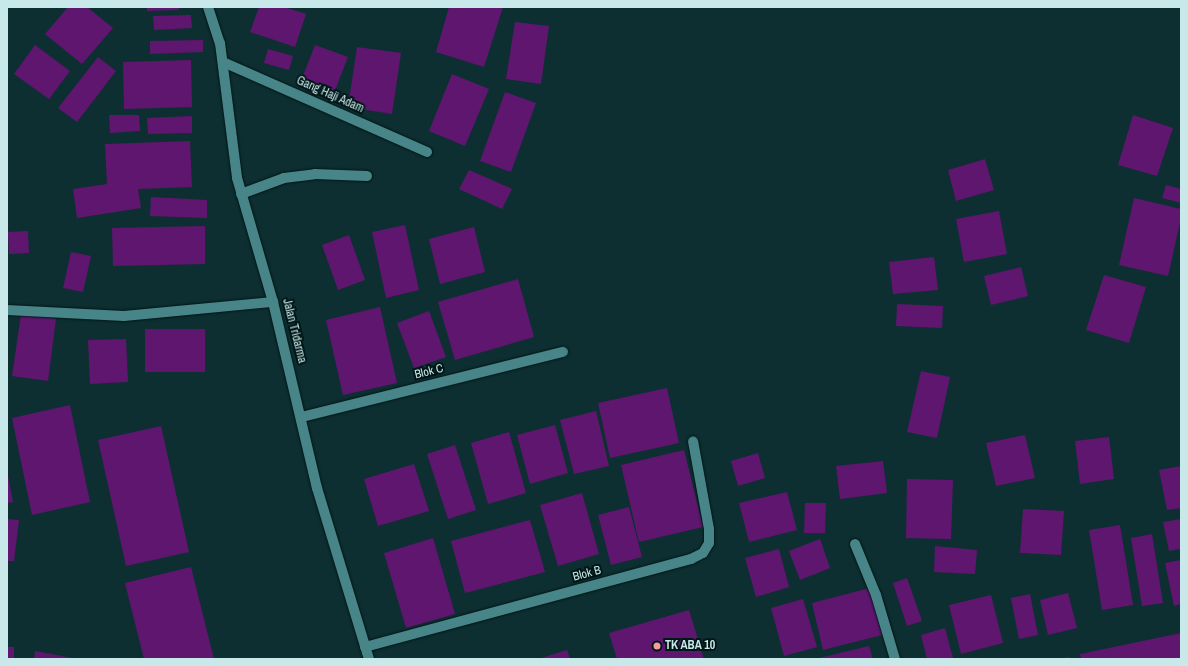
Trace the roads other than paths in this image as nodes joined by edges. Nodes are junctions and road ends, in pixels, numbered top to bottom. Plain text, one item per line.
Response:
1 (208, 7) edge
2 (223, 62) junction
3 (427, 152) dead end
4 (367, 176) dead end
5 (241, 194) junction
6 (273, 302) junction
7 (7, 310) edge
8 (563, 352) dead end
9 (302, 417) junction
10 (693, 441) dead end
11 (855, 544) dead end
12 (365, 647) junction
13 (369, 659) edge
14 (895, 659) edge

1 - 2 street, Jalan Tridarma
2 - 3 street, Gang Haji Adam
2 - 5 street, Jalan Tridarma
4 - 5 street
5 - 6 street, Jalan Tridarma
6 - 7 street
6 - 9 street, Jalan Tridarma
8 - 9 street, Blok C
9 - 12 street, Jalan Tridarma
10 - 12 street, Blok B
11 - 14 street
12 - 13 street, Jalan Tridarma

